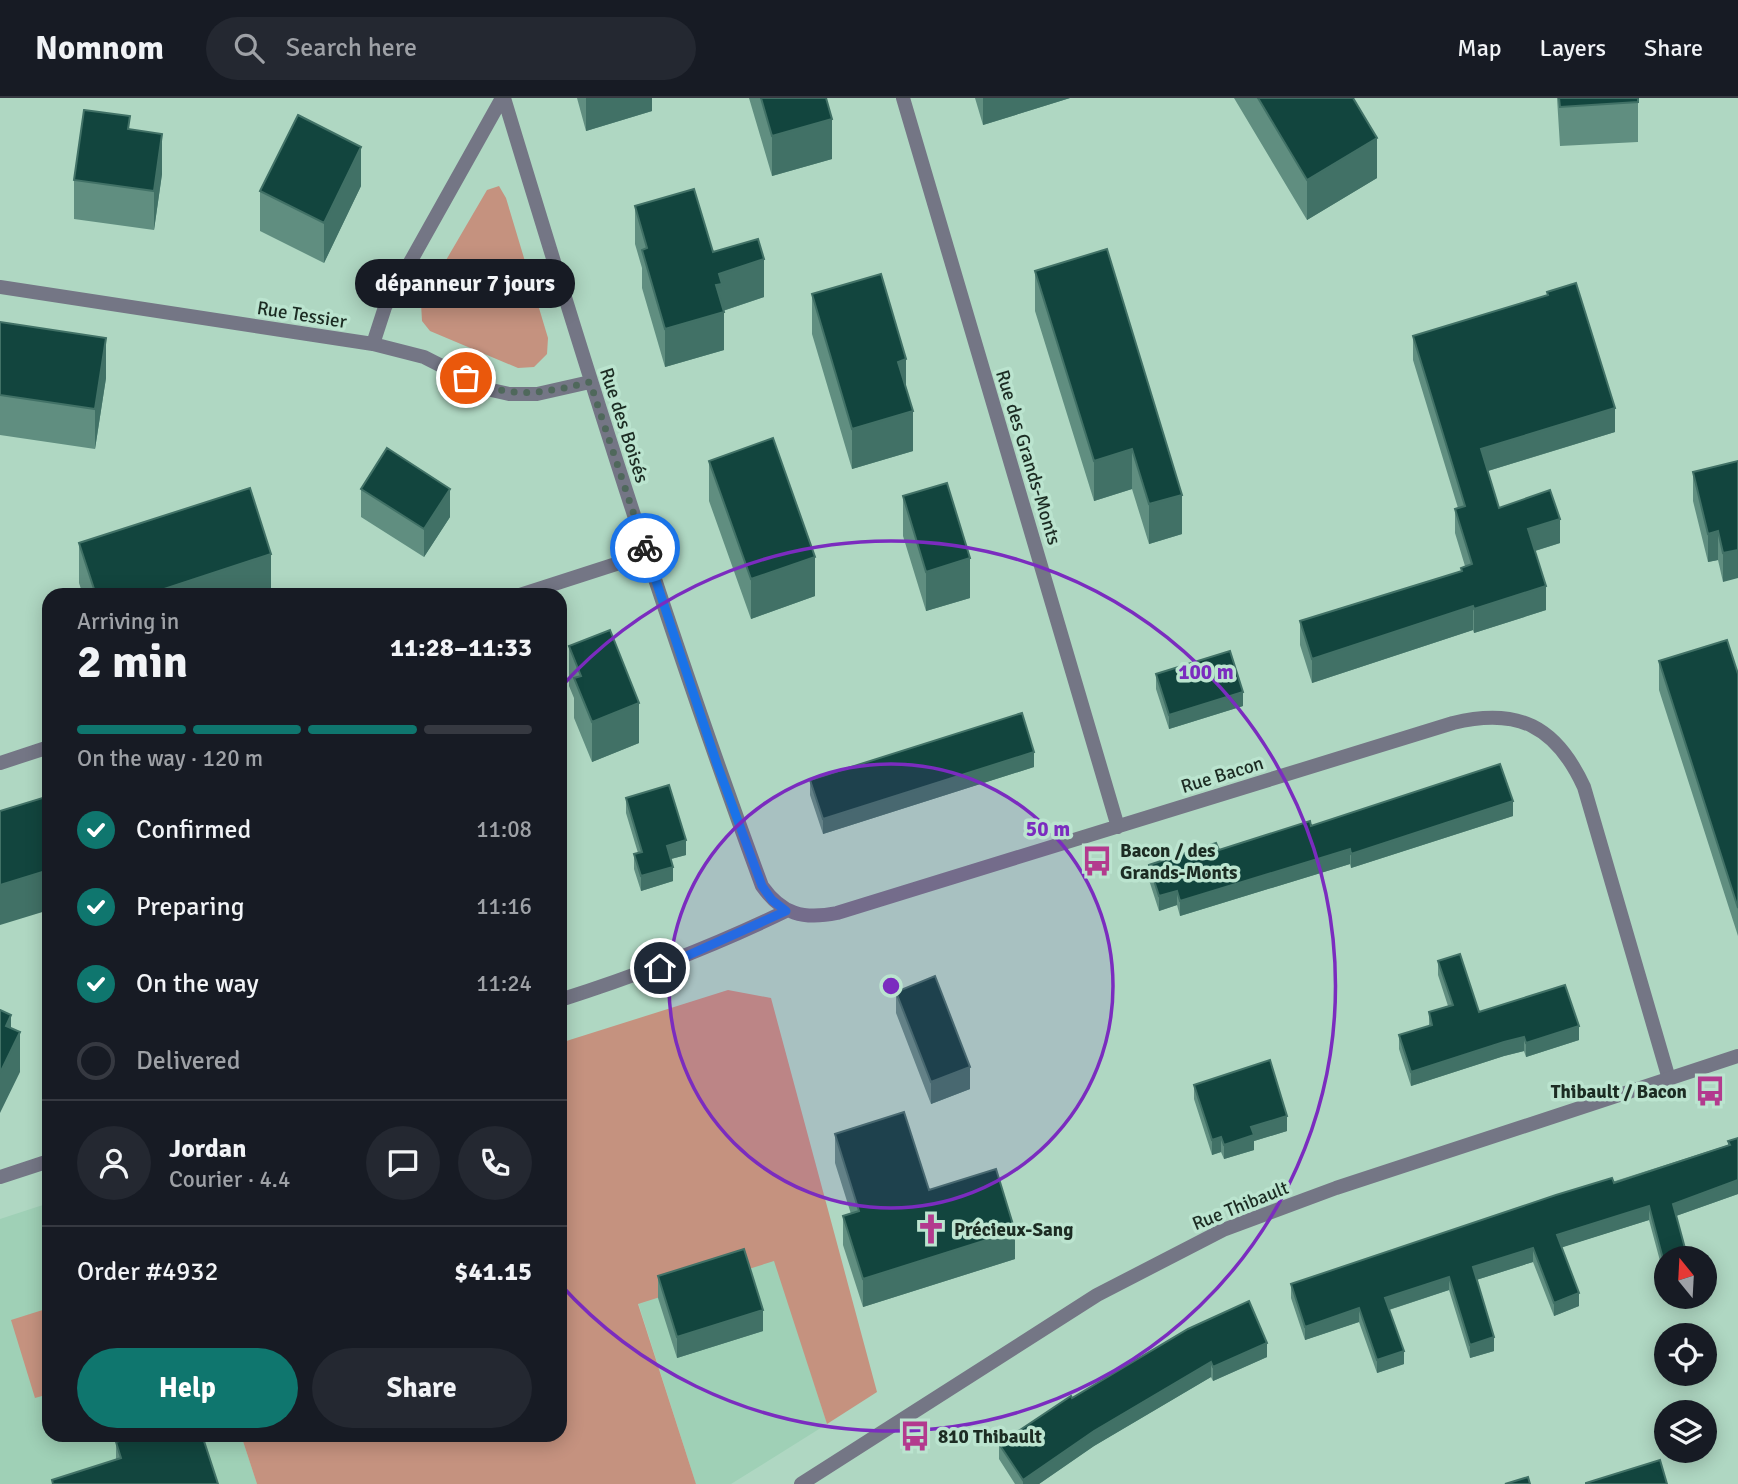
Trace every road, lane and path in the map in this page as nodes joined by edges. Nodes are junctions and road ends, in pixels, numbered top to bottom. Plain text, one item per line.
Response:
1 (503, 98) edge
2 (903, 98) edge
3 (0, 287) edge
4 (373, 344) junction
5 (590, 382) junction
6 (647, 554) junction
7 (542, 588) edge
8 (42, 749) edge
9 (0, 763) edge
10 (1118, 827) junction
11 (786, 911) junction
12 (567, 998) edge
13 (1738, 1056) edge
14 (1669, 1079) junction
15 (42, 1163) edge
16 (0, 1177) edge
17 (801, 1484) edge

1 - 4 street, Rue des Boisés
1 - 5 street, Rue des Boisés
2 - 10 street, Rue des Grands-Monts
3 - 4 street, Rue Tessier
4 - 5 street, Rue Tessier
5 - 6 street, Rue des Boisés
6 - 7 street
6 - 11 street, Rue des Boisés
8 - 9 street
10 - 11 street, Rue Bacon
10 - 14 street, Rue Bacon
11 - 12 street
13 - 14 street, Rue Thibault
14 - 17 street, Rue Thibault
15 - 16 street

